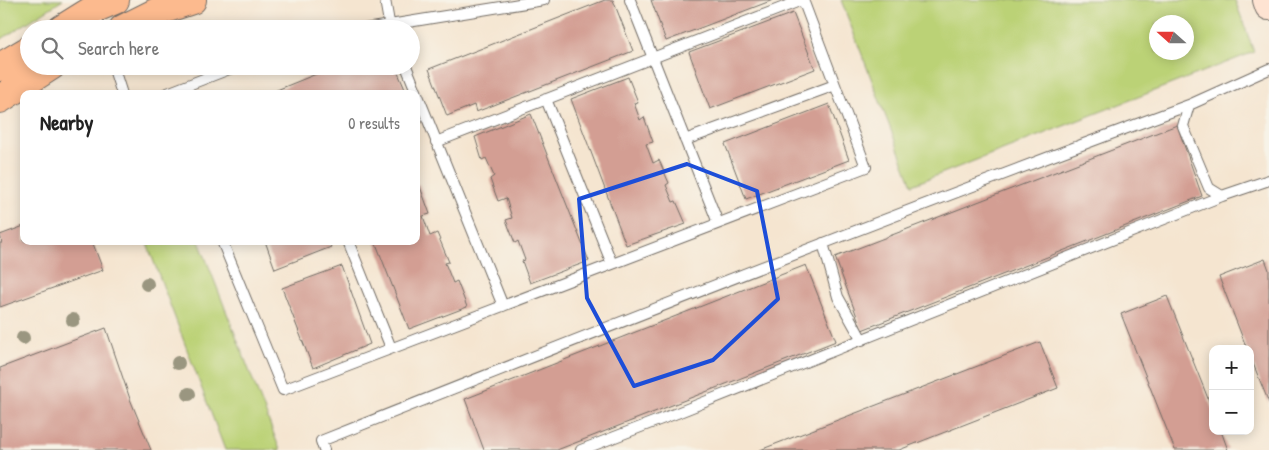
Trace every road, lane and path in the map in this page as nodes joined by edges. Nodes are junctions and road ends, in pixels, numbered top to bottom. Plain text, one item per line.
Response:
1 (192, 0) edge
2 (385, 0) edge
3 (544, 0) edge
4 (630, 0) edge
5 (802, 0) edge
6 (1267, 0) edge
7 (1269, 6) edge
8 (100, 9) edge
9 (79, 20) edge
10 (142, 20) edge
11 (388, 20) edge
12 (420, 21) edge
13 (20, 55) edge
14 (653, 58) junction
15 (0, 67) edge
16 (1269, 69) edge
17 (38, 75) edge
18 (116, 75) edge
19 (214, 75) edge
20 (409, 75) edge
21 (835, 85) junction
22 (121, 90) edge
23 (175, 90) edge
24 (413, 90) edge
25 (0, 100) edge
26 (546, 100) junction
27 (1189, 105) junction
28 (420, 112) edge
29 (686, 140) junction
30 (436, 142) junction
31 (1269, 180) edge
32 (1222, 196) junction
33 (718, 223) junction
34 (823, 243) junction
35 (224, 245) edge
36 (350, 245) edge
37 (612, 264) junction
38 (503, 306) junction
39 (862, 340) junction
40 (391, 348) junction
41 (324, 450) edge
42 (581, 450) edge

1 - 10 main road
2 - 11 lane
3 - 12 lane
4 - 14 lane
5 - 14 lane
5 - 21 lane
6 - 7 street
8 - 9 main road
13 - 15 main road
14 - 26 lane
14 - 29 lane
16 - 27 lane
17 - 25 main road
18 - 22 lane
19 - 23 lane
20 - 24 lane
21 - 29 lane
21 - 33 lane
26 - 30 lane
26 - 37 lane
27 - 32 lane
27 - 34 lane
28 - 30 lane
29 - 33 lane
30 - 38 lane
31 - 32 lane
32 - 39 lane
33 - 37 lane
34 - 39 lane
34 - 41 lane
35 - 40 lane
36 - 40 lane
37 - 38 lane
38 - 40 lane
39 - 42 lane

